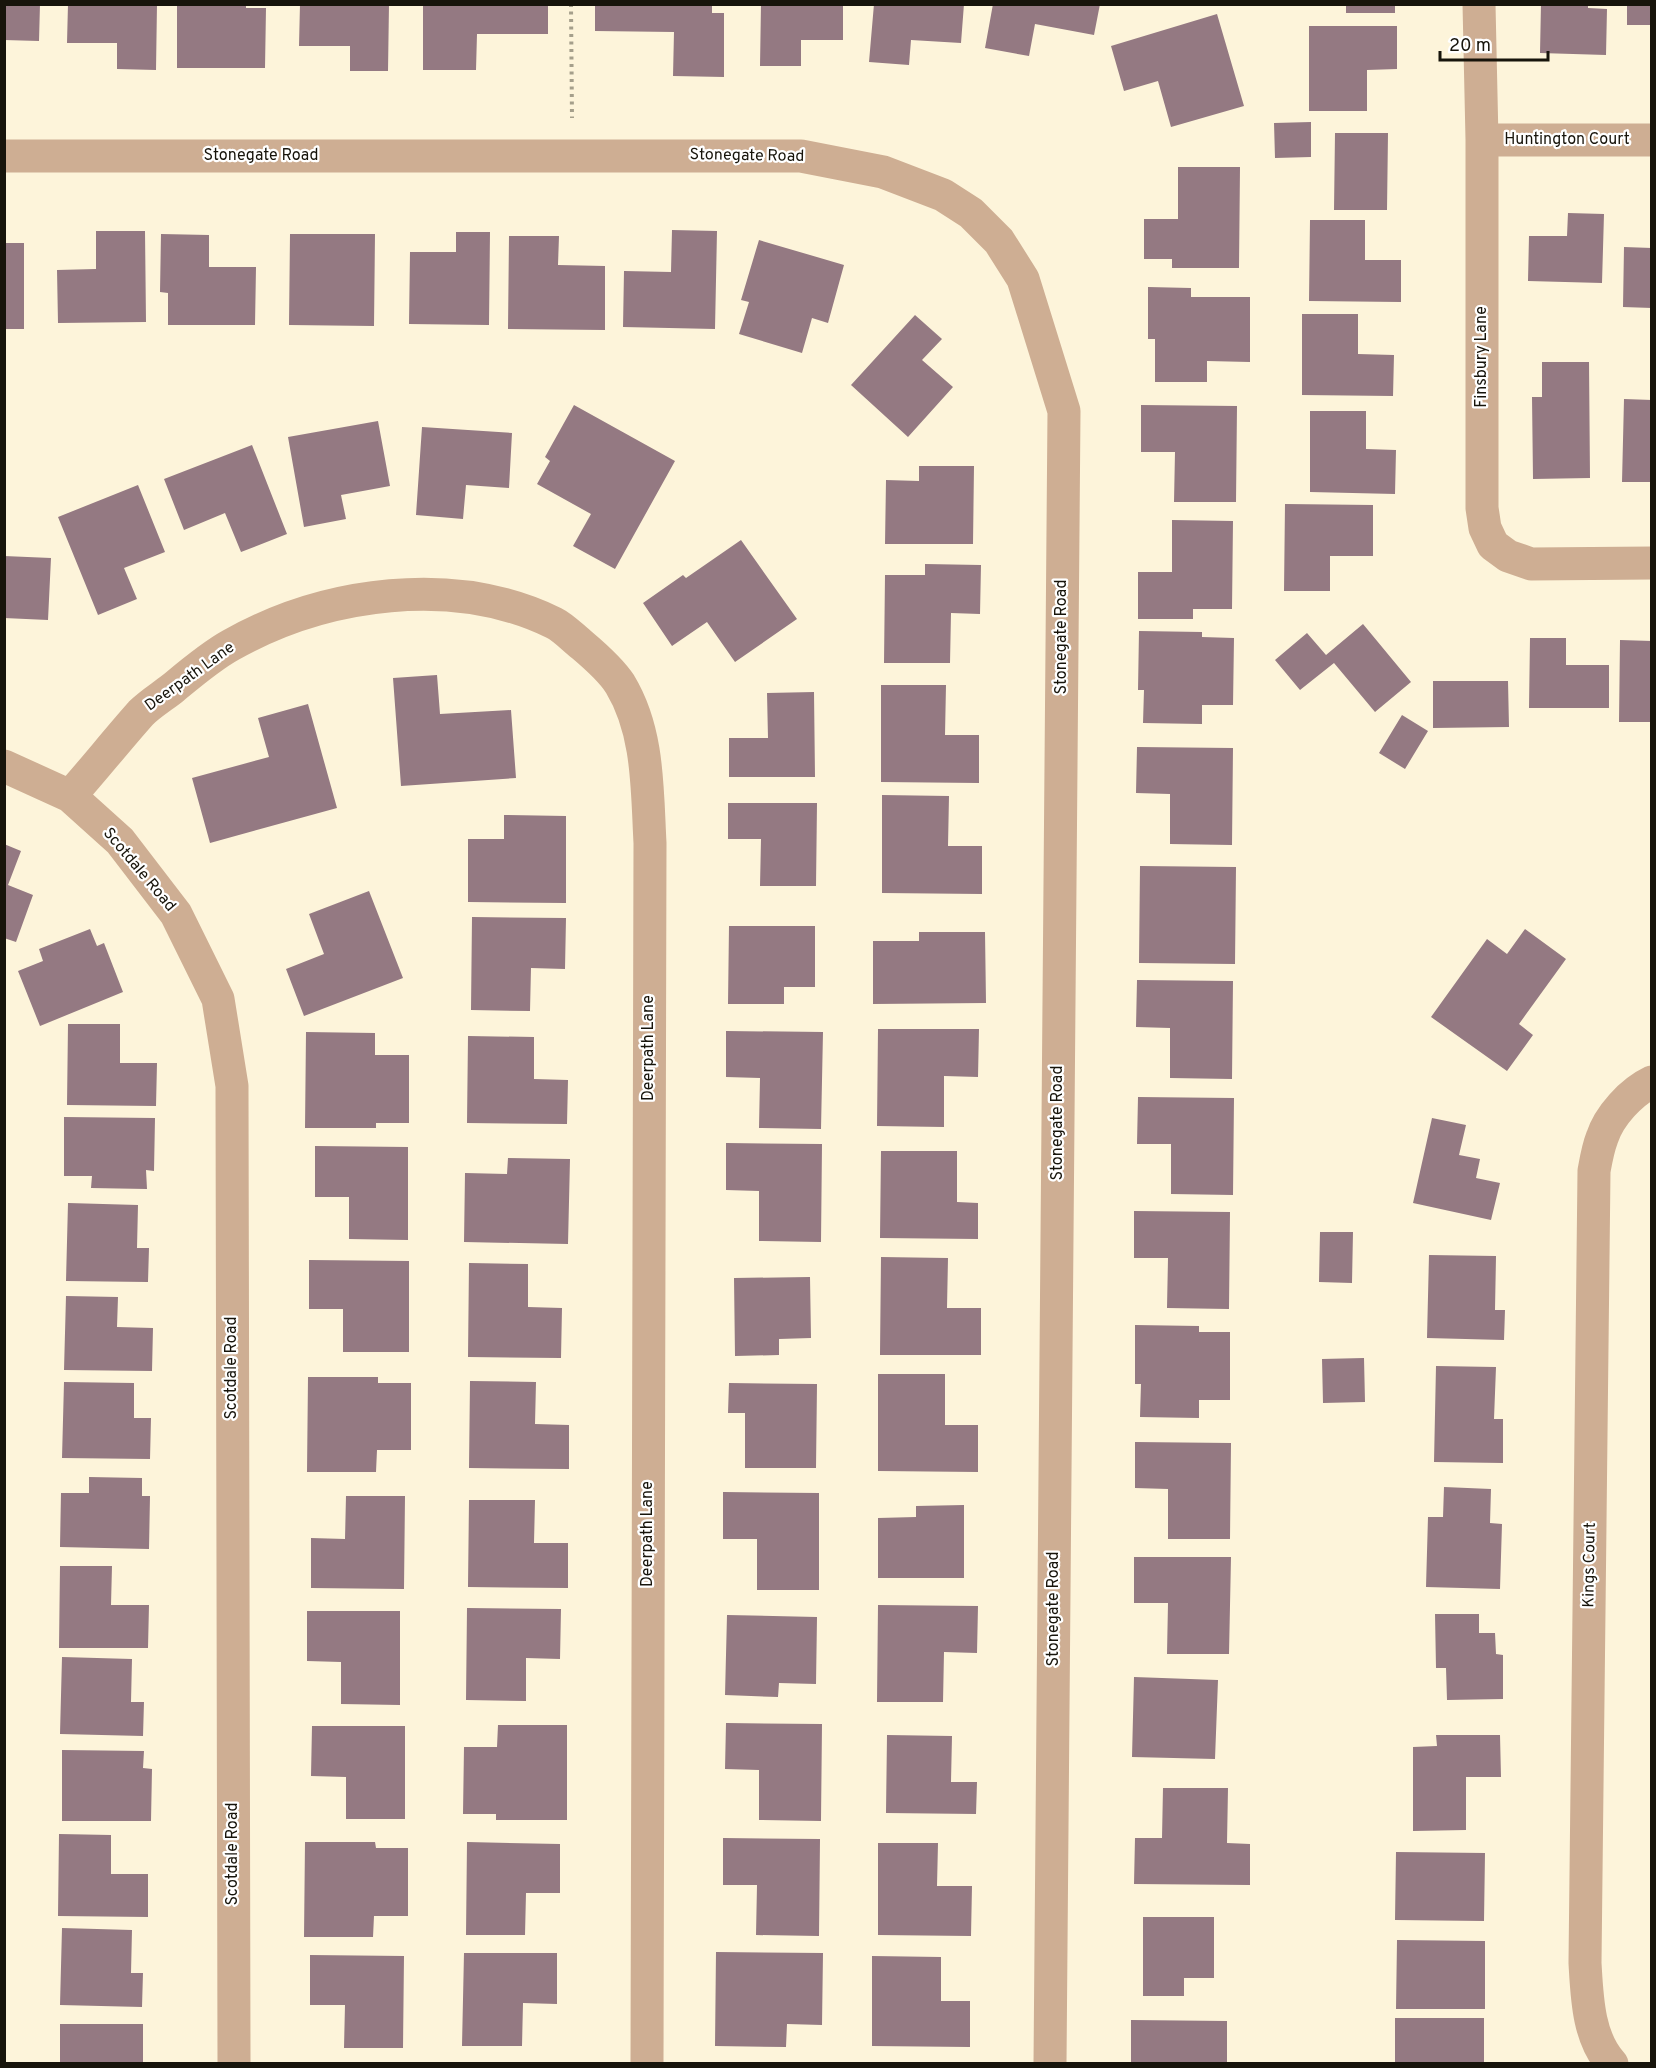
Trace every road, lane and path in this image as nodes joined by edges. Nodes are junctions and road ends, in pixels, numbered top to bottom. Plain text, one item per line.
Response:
1 (572, 4) edge
2 (1479, 4) edge
3 (572, 118) dead end
4 (1482, 140) junction
5 (1652, 140) edge
6 (4, 156) edge
7 (1652, 564) edge
8 (4, 766) edge
9 (70, 796) junction
10 (1652, 1082) edge
11 (234, 2064) edge
12 (647, 2064) edge
13 (1050, 2064) edge
14 (1612, 2064) edge

1 - 3 path
2 - 4 street, Finsbury Lane
4 - 5 street, Huntington Court
4 - 7 street, Finsbury Lane
6 - 13 street, Stonegate Road
8 - 9 street, Scotdale Road
9 - 11 street, Scotdale Road
9 - 12 street, Deerpath Lane
10 - 14 street, Kings Court

